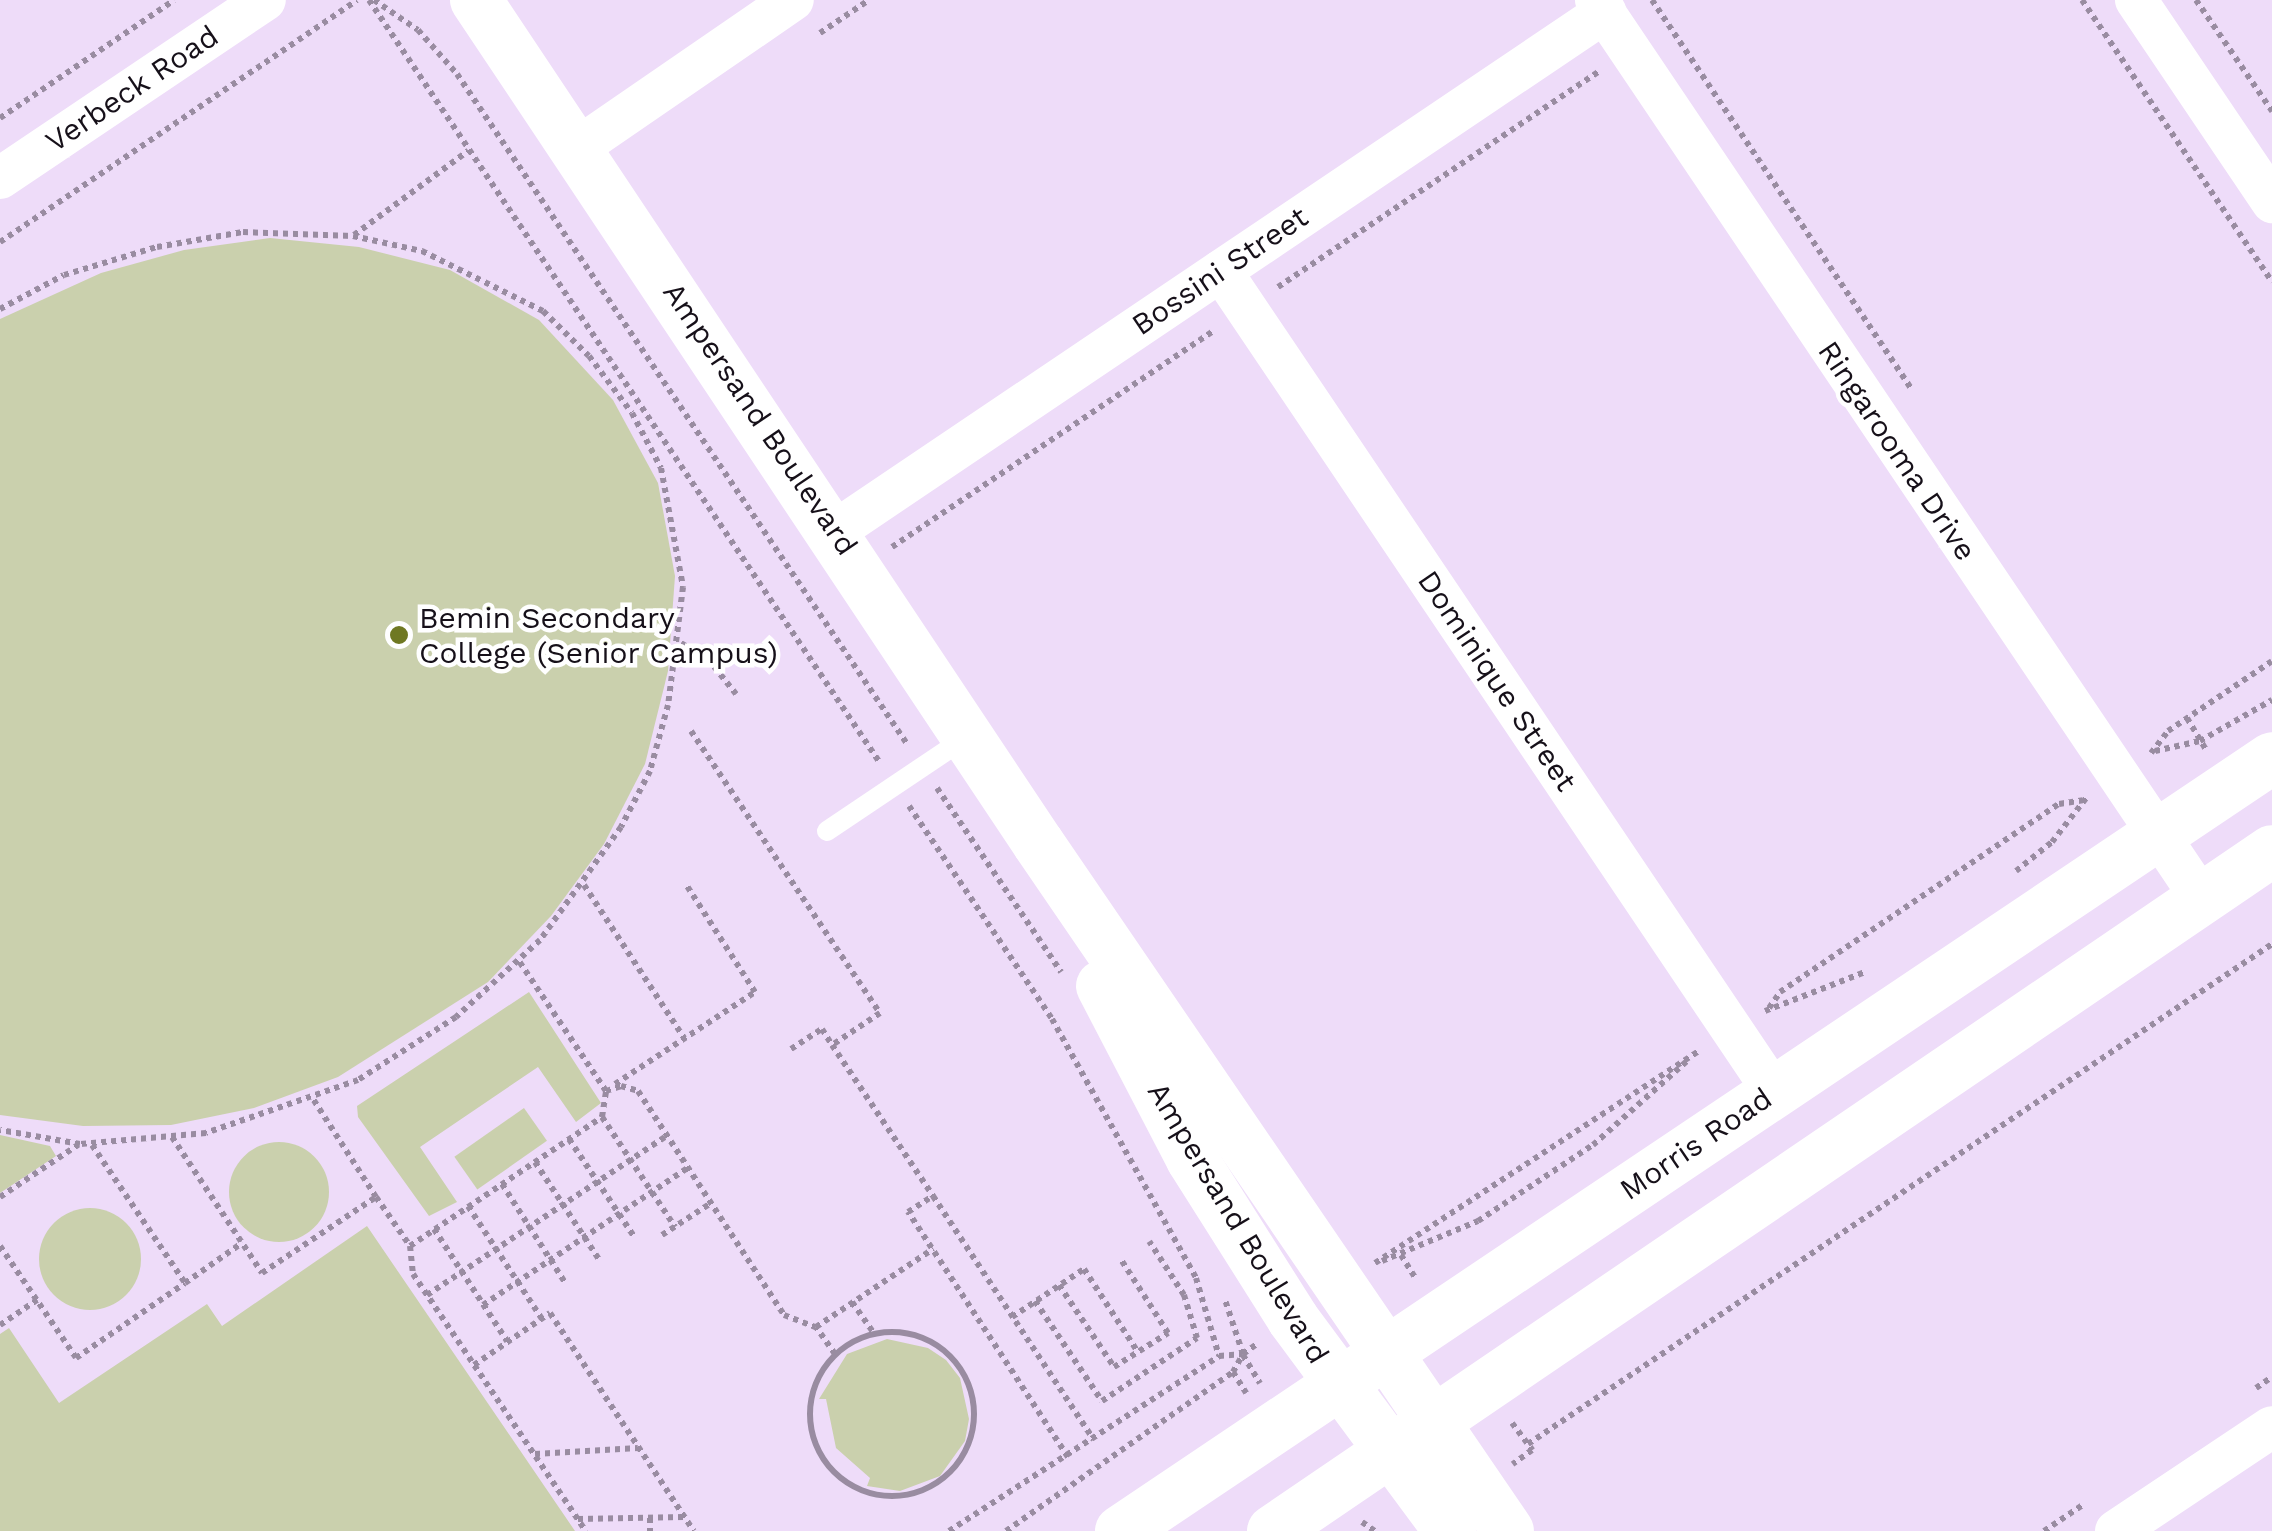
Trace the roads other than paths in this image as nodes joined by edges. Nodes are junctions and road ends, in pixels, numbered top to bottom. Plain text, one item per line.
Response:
1 (264, 0) edge
2 (476, 0) edge
3 (792, 0) edge
4 (2136, 0) edge
5 (1608, 4) edge
6 (576, 149) junction
7 (2264, 174) edge
8 (0, 178) edge
9 (1221, 271) junction
10 (836, 530) junction
11 (968, 736) junction
12 (2272, 758) edge
13 (828, 831) dead end
14 (2158, 834) junction
15 (1038, 843) junction
16 (2272, 851) edge
17 (2202, 899) junction
18 (1774, 1092) junction
19 (1386, 1353) junction
20 (1338, 1386) junction
21 (1434, 1422) junction
22 (2272, 1427) edge
23 (1389, 1453) junction
24 (2104, 1515) edge
25 (1120, 1531) edge
26 (1274, 1531) edge
27 (1450, 1531) edge
28 (1508, 1531) edge

1 - 8 street, Verbeck Road
2 - 6 street, Ampersand Boulevard
3 - 6 street
4 - 7 street
5 - 9 street, Bossini Street
5 - 14 street, Ringarooma Drive
6 - 10 street, Ampersand Boulevard
9 - 10 street, Bossini Street
9 - 18 street, Dominique Street
10 - 11 street, Ampersand Boulevard
11 - 13 lane
11 - 15 street, Ampersand Boulevard
12 - 14 street, Morris Road
14 - 17 street, Ringarooma Drive
14 - 18 street, Morris Road
15 - 19 street, Ampersand Boulevard
15 - 20 street, Ampersand Boulevard
16 - 17 street
17 - 21 street
18 - 19 street, Morris Road
19 - 20 street, Morris Road
19 - 21 street, Ampersand Boulevard
20 - 23 street, Ampersand Boulevard
20 - 25 street, Morris Road
21 - 23 street
21 - 28 street, Ampersand Boulevard
22 - 24 street
23 - 26 street
23 - 27 street, Ampersand Boulevard

